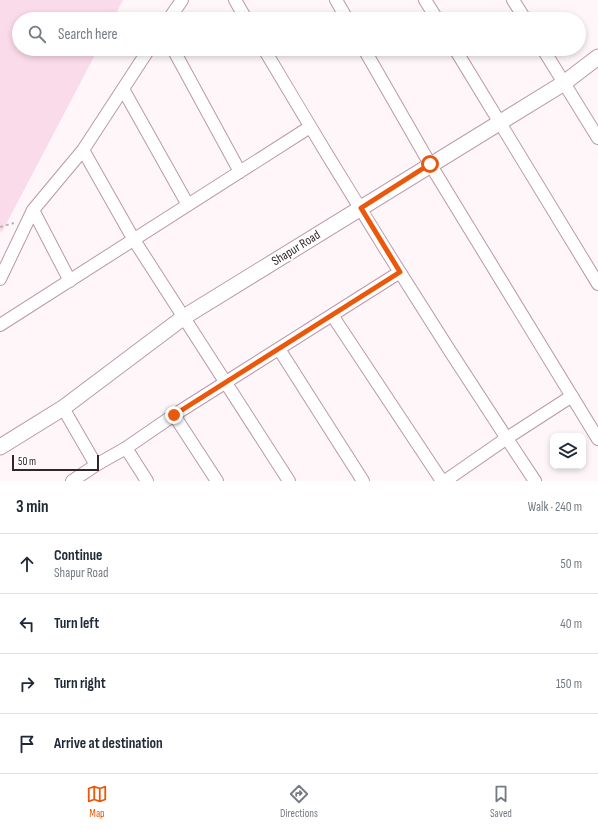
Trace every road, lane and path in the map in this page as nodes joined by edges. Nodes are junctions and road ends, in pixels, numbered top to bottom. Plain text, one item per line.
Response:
1 (182, 0) edge
2 (235, 0) edge
3 (336, 0) edge
4 (425, 0) edge
5 (513, 0) edge
6 (174, 12) edge
7 (242, 12) edge
8 (343, 12) edge
9 (433, 12) edge
10 (521, 12) edge
11 (144, 56) edge
12 (176, 56) edge
13 (268, 56) edge
14 (368, 56) edge
15 (459, 56) edge
16 (547, 56) edge
17 (598, 57) edge
18 (564, 83) junction
19 (123, 89) junction
20 (499, 122) junction
21 (310, 127) junction
22 (598, 138) edge
23 (83, 150) junction
24 (430, 164) junction
25 (240, 172) junction
26 (188, 205) junction
27 (361, 208) junction
28 (33, 210) junction
29 (134, 240) junction
30 (400, 272) junction
31 (0, 279) edge
32 (70, 281) junction
33 (598, 284) edge
34 (332, 315) junction
35 (184, 317) junction
36 (0, 325) edge
37 (279, 349) junction
38 (225, 383) junction
39 (572, 396) junction
40 (63, 408) junction
41 (174, 415) junction
42 (507, 438) junction
43 (598, 439) edge
44 (0, 447) edge
45 (126, 448) junction
46 (96, 465) junction
47 (78, 480) edge
48 (147, 481) edge
49 (217, 481) edge
50 (288, 481) edge
51 (363, 481) edge
52 (442, 481) edge
53 (445, 481) edge
54 (535, 481) edge

1 - 6 street
2 - 7 street
3 - 8 street
4 - 9 street
5 - 10 street
11 - 19 street
12 - 25 street
13 - 21 street
14 - 24 street
15 - 20 street
16 - 18 street
17 - 18 street, Shapur Road
18 - 20 street, Shapur Road
18 - 22 street
19 - 23 street
19 - 26 street
20 - 24 street, Shapur Road
20 - 33 street
21 - 25 street
21 - 27 street
23 - 28 street
23 - 29 street
24 - 27 street, Shapur Road
24 - 39 street
25 - 26 street
26 - 29 street
27 - 30 street
27 - 35 street, Shapur Road
28 - 31 street
28 - 32 street
29 - 32 street
29 - 35 street
30 - 34 street
30 - 42 street
32 - 36 street
34 - 37 street
34 - 52 street
35 - 38 street
35 - 40 street, Shapur Road
37 - 38 street
37 - 51 street
38 - 41 street
38 - 50 street
39 - 42 street
39 - 43 street
40 - 44 street, Shapur Road
40 - 46 street
41 - 45 street
41 - 49 street
42 - 53 street
42 - 54 street
45 - 46 street
45 - 48 street
46 - 47 street

